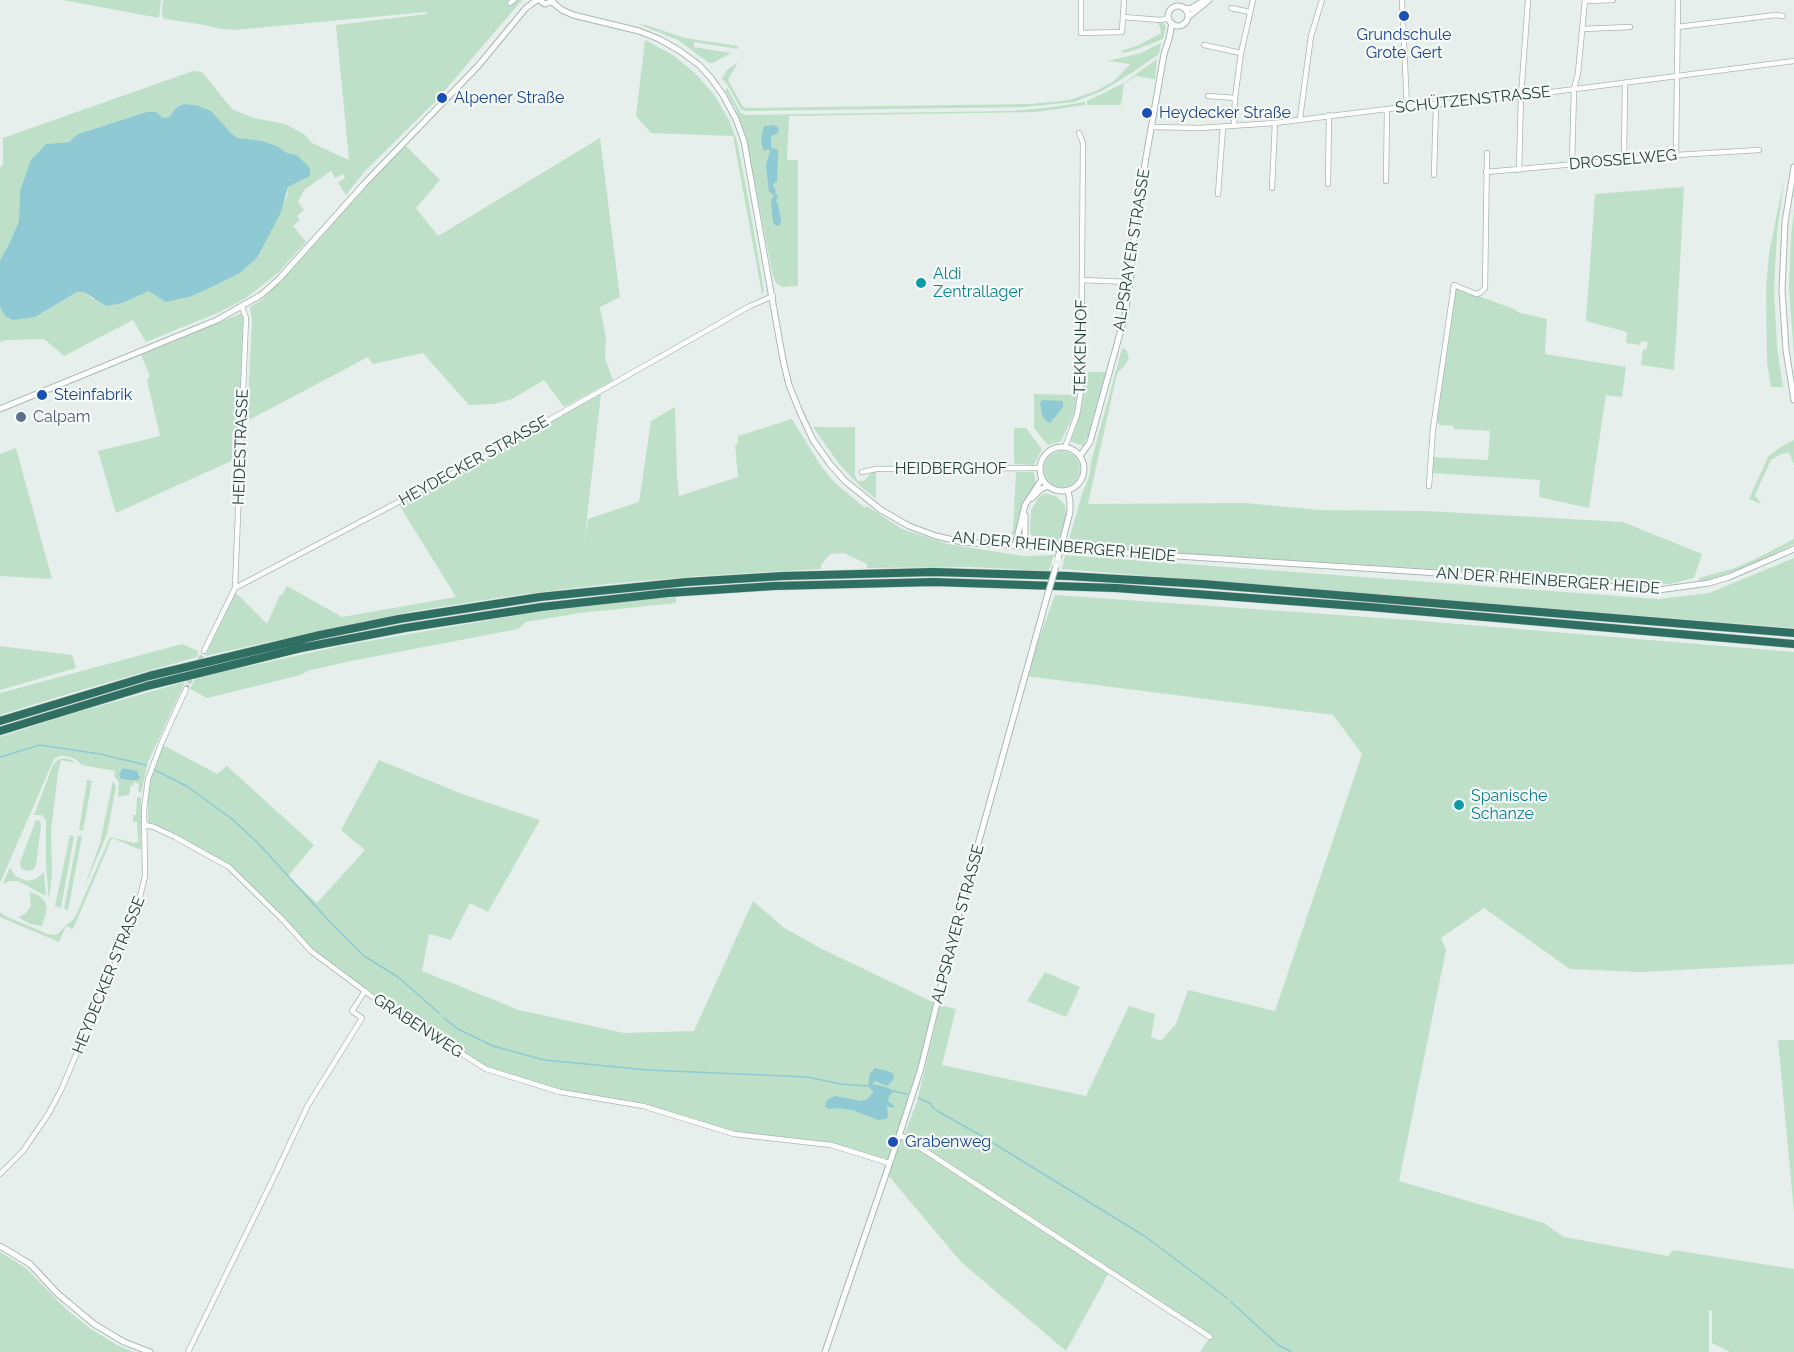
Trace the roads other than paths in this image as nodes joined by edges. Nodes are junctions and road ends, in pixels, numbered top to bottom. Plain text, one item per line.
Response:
1 (538, 0) edge
2 (1081, 0) edge
3 (1124, 0) edge
4 (1175, 0) edge
5 (1207, 0) edge
6 (1253, 0) edge
7 (1322, 0) edge
8 (1402, 0) edge
9 (1528, 0) edge
10 (1613, 0) edge
11 (1678, 0) edge
12 (553, 1) edge
13 (1585, 1) edge
14 (1182, 5) edge
15 (1173, 8) junction
16 (1231, 8) dead end
17 (1250, 12) junction
18 (1123, 16) junction
19 (1783, 16) dead end
20 (1188, 17) junction
21 (1171, 21) junction
22 (1179, 25) junction
23 (1630, 27) dead end
24 (1677, 27) junction
25 (1582, 29) junction
26 (1169, 39) junction
27 (1204, 45) dead end
28 (1241, 52) junction
29 (1794, 61) edge
30 (1678, 77) junction
31 (1625, 82) junction
32 (1574, 89) junction
33 (1208, 96) dead end
34 (1521, 96) junction
35 (1234, 98) junction
36 (1436, 104) junction
37 (1407, 107) junction
38 (1387, 109) junction
39 (1329, 115) junction
40 (1300, 118) junction
41 (1275, 123) junction
42 (1234, 125) junction
43 (1152, 127) junction
44 (1223, 127) junction
45 (1079, 133) dead end
46 (1759, 150) dead end
47 (1487, 153) dead end
48 (1676, 155) junction
49 (1624, 159) junction
50 (1572, 165) junction
51 (1794, 166) edge
52 (1519, 170) junction
53 (1486, 172) junction
54 (1434, 176) dead end
55 (1386, 181) dead end
56 (1328, 184) dead end
57 (1272, 188) dead end
58 (1218, 194) dead end
59 (1082, 280) junction
60 (1130, 282) junction
61 (773, 296) junction
62 (242, 307) junction
63 (1794, 400) edge
64 (0, 409) edge
65 (1065, 447) junction
66 (1080, 456) junction
67 (1040, 468) junction
68 (862, 472) dead end
69 (1042, 479) junction
70 (1048, 486) junction
71 (1429, 486) dead end
72 (1068, 490) junction
73 (1015, 546) junction
74 (1024, 546) junction
75 (1794, 549) edge
76 (235, 588) junction
77 (1794, 633) edge
78 (1794, 644) edge
79 (204, 651) tunnel mouth
80 (186, 689) tunnel mouth
81 (0, 721) edge
82 (0, 730) edge
83 (145, 825) junction
84 (364, 991) junction
85 (899, 1136) junction
86 (889, 1163) junction
87 (0, 1174) edge
88 (0, 1246) edge
89 (1210, 1337) dead end
90 (150, 1352) edge
91 (188, 1352) edge
92 (825, 1352) edge

1 - 12 street, AN DER RHEINBERGER HEIDE
1 - 62 street
2 - 18 street
3 - 18 street
4 - 15 street
5 - 14 street
5 - 20 street
6 - 17 street
7 - 40 street
8 - 37 street
9 - 34 street
10 - 13 street
11 - 24 street
12 - 61 street, AN DER RHEINBERGER HEIDE
13 - 25 street
14 - 15 street
14 - 20 street
15 - 21 street
16 - 17 street
17 - 28 street
18 - 21 street
19 - 24 street
20 - 22 street
21 - 22 street
21 - 26 street, ALPSRAYER STRASSE
22 - 26 street, ALPSRAYER STRASSE
23 - 25 street
24 - 30 street
25 - 32 street
26 - 43 street, ALPSRAYER STRASSE
27 - 28 street
28 - 35 street
29 - 30 street, SCHÜTZENSTRASSE
30 - 31 street, SCHÜTZENSTRASSE
30 - 48 street
31 - 32 street, SCHÜTZENSTRASSE
31 - 49 street
32 - 34 street, SCHÜTZENSTRASSE
32 - 50 street
33 - 35 street
34 - 36 street, SCHÜTZENSTRASSE
34 - 52 street
35 - 42 street
36 - 37 street, SCHÜTZENSTRASSE
36 - 54 street
37 - 38 street, SCHÜTZENSTRASSE
38 - 39 street, SCHÜTZENSTRASSE
38 - 55 street
39 - 40 street, SCHÜTZENSTRASSE
39 - 56 street
40 - 41 street, SCHÜTZENSTRASSE
41 - 42 street, SCHÜTZENSTRASSE
41 - 57 street
42 - 44 street, SCHÜTZENSTRASSE
43 - 44 street, SCHÜTZENSTRASSE
43 - 60 street, ALPSRAYER STRASSE
44 - 58 street
45 - 59 street, TEKKENHOF
46 - 48 street, DROSSELWEG
47 - 53 street
48 - 49 street, DROSSELWEG
49 - 50 street, DROSSELWEG
50 - 52 street, DROSSELWEG
51 - 63 street
52 - 53 street, DROSSELWEG
53 - 71 street
59 - 60 street, TEKKENHOF
59 - 65 street, TEKKENHOF
60 - 66 street, ALPSRAYER STRASSE
61 - 73 street, AN DER RHEINBERGER HEIDE
61 - 76 street, HEYDECKER STRASSE
62 - 64 street
62 - 76 street, HEIDESTRASSE
65 - 66 street
65 - 67 street
66 - 72 street, ALPSRAYER STRASSE
67 - 68 street, HEIDBERGHOF
67 - 69 street
69 - 70 street
69 - 73 street
70 - 72 street
70 - 74 street
72 - 85 street, ALPSRAYER STRASSE, bridge
73 - 74 street, AN DER RHEINBERGER HEIDE
74 - 75 street, AN DER RHEINBERGER HEIDE
76 - 79 street
77 - 81 highway
78 - 82 highway
80 - 83 street, HEYDECKER STRASSE
83 - 84 street, GRABENWEG
83 - 87 street, HEYDECKER STRASSE
84 - 86 street, GRABENWEG
84 - 91 street, GRABENWEG
85 - 86 street, ALPSRAYER STRASSE
85 - 89 street
86 - 92 street, ALPSRAYER STRASSE
88 - 90 street

